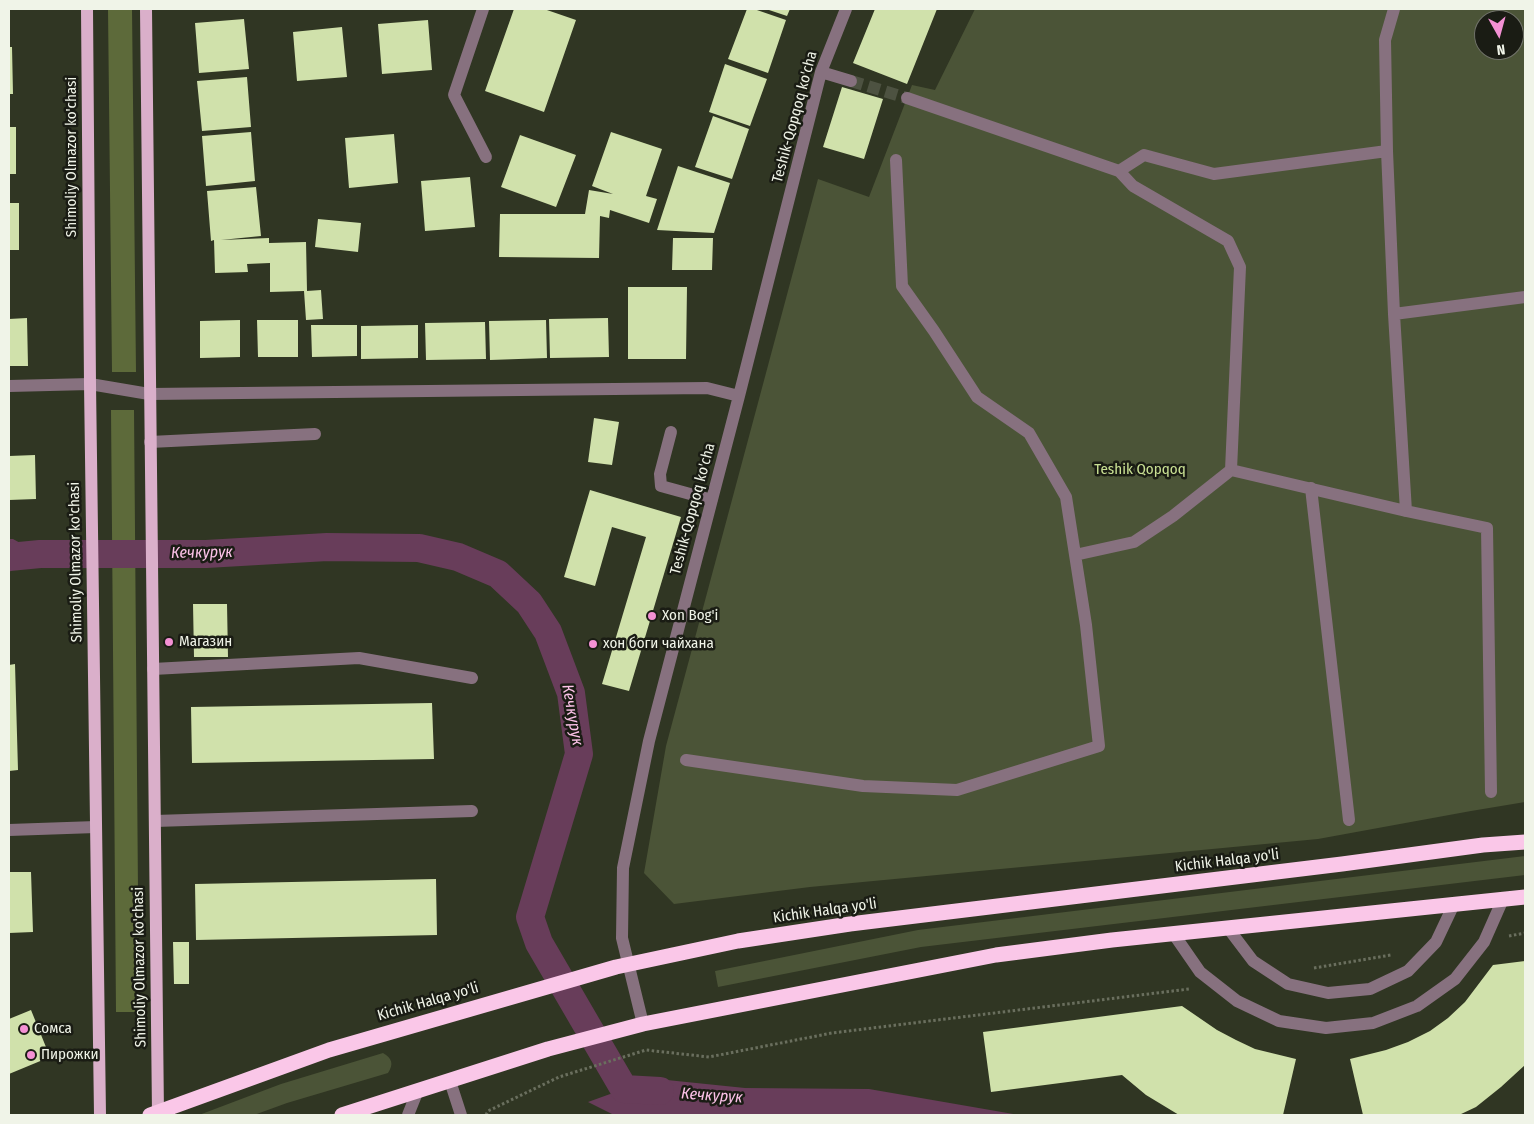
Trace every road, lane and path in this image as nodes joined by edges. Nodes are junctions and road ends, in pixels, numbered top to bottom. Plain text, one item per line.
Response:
1 (87, 9) edge
2 (146, 9) edge
3 (483, 9) edge
4 (846, 9) edge
5 (1394, 9) edge
6 (821, 72) junction
7 (850, 81) tunnel mouth
8 (907, 98) tunnel mouth
9 (1387, 152) junction
10 (486, 157) dead end
11 (896, 160) dead end
12 (1119, 172) junction
13 (1525, 297) edge
14 (1394, 314) junction
15 (90, 384) junction
16 (9, 386) edge
17 (149, 394) junction
18 (739, 396) junction
19 (671, 432) dead end
20 (315, 434) dead end
21 (150, 442) junction
22 (1231, 470) junction
23 (1311, 488) junction
24 (712, 500) junction
25 (1406, 511) junction
26 (1075, 555) junction
27 (153, 669) junction
28 (472, 678) dead end
29 (686, 760) dead end
30 (1491, 792) dead end
31 (472, 811) dead end
32 (1349, 820) dead end
33 (154, 821) junction
34 (96, 827) junction
35 (9, 830) edge
36 (1525, 842) edge
37 (1525, 897) edge
38 (1503, 899) junction
39 (1454, 904) junction
40 (1228, 928) junction
41 (1173, 933) junction
42 (1525, 933) edge
43 (1506, 936) dead end
44 (1399, 954) dead end
45 (622, 965) junction
46 (1312, 968) dead end
47 (1196, 988) dead end
48 (640, 1025) junction
49 (450, 1081) junction
50 (418, 1090) junction
51 (156, 1114) edge
52 (100, 1115) edge
53 (342, 1115) edge
54 (408, 1115) edge
55 (461, 1115) edge
56 (486, 1115) edge

1 - 15 main road, Shimoliy Olmazor ko'chasi
2 - 17 main road, Shimoliy Olmazor ko'chasi
3 - 10 street
4 - 6 street, Teshik-Qopqoq ko'cha
5 - 9 street
6 - 7 street
6 - 18 street, Teshik-Qopqoq ko'cha
8 - 12 street
9 - 12 street
9 - 14 street
11 - 26 street
12 - 22 street
13 - 14 street
14 - 25 street
15 - 16 street
15 - 17 street
15 - 34 main road, Shimoliy Olmazor ko'chasi
17 - 18 street
17 - 21 main road, Shimoliy Olmazor ko'chasi
18 - 24 street, Teshik-Qopqoq ko'cha
19 - 24 street
20 - 21 street
21 - 27 main road, Shimoliy Olmazor ko'chasi
22 - 23 street
22 - 26 street
23 - 25 street
23 - 32 street
24 - 45 street, Teshik-Qopqoq ko'cha
25 - 30 street
26 - 29 street
27 - 28 street
27 - 33 main road, Shimoliy Olmazor ko'chasi
31 - 33 street
33 - 51 main road, Shimoliy Olmazor ko'chasi
34 - 35 street
34 - 52 main road, Shimoliy Olmazor ko'chasi
36 - 45 highway, Kichik Halqa yo'li
37 - 38 highway
38 - 39 highway
38 - 41 street
39 - 40 highway
39 - 40 street
40 - 41 highway
41 - 48 highway
42 - 43 path
44 - 46 path
45 - 48 street, Teshik-Qopqoq ko'cha
45 - 51 highway, Kichik Halqa yo'li
47 - 56 path
48 - 49 highway
49 - 50 highway
49 - 55 street
50 - 53 highway
50 - 54 street

